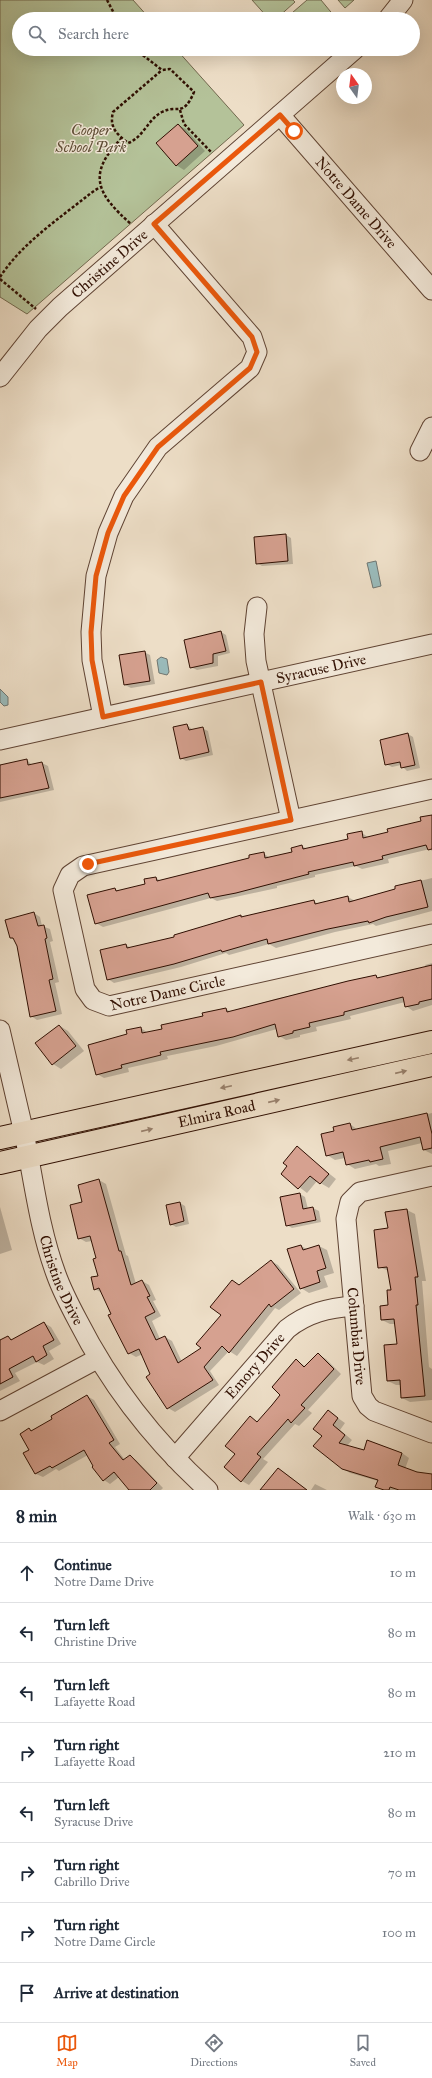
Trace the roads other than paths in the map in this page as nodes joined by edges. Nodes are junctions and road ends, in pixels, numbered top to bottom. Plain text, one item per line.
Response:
1 (403, 0) edge
2 (394, 12) edge
3 (347, 56) edge
4 (280, 115) junction
5 (154, 224) junction
6 (432, 290) edge
7 (0, 377) edge
8 (432, 427) edge
9 (420, 451) dead end
10 (257, 608) dead end
11 (432, 644) edge
12 (261, 682) junction
13 (103, 717) junction
14 (0, 740) edge
15 (432, 789) edge
16 (291, 820) junction
17 (432, 934) edge
18 (0, 1030) edge
19 (432, 1042) edge
20 (432, 1065) edge
21 (168, 1100) junction
22 (24, 1133) junction
23 (0, 1138) edge
24 (0, 1152) edge
25 (28, 1156) junction
26 (0, 1163) edge
27 (432, 1176) edge
28 (354, 1306) junction
29 (97, 1359) junction
30 (0, 1412) edge
31 (432, 1433) edge
32 (175, 1458) junction
33 (208, 1490) edge

1 - 2 street
3 - 4 street, Christine Drive
4 - 5 street, Christine Drive
4 - 6 street, Notre Dame Drive
5 - 7 street, Christine Drive
5 - 13 street
8 - 9 street
10 - 12 street
11 - 12 street, Syracuse Drive
12 - 13 street, Syracuse Drive
12 - 16 street
13 - 14 street, Syracuse Drive
15 - 16 street, Notre Dame Circle
16 - 17 street, Notre Dame Circle
18 - 22 street, Christine Drive
19 -> 21 main road, Elmira Road
25 -> 20 main road, Elmira Road
21 - 22 main road, Elmira Road
21 - 25 main road
22 - 23 main road, Elmira Road
22 - 24 main road
22 - 25 street, Christine Drive
25 - 26 main road, Elmira Road
25 - 29 street, Christine Drive
27 - 28 street, Columbia Drive
28 - 31 street, Columbia Drive
28 - 32 street, Emory Drive
29 - 30 street
29 - 32 street, Christine Drive
32 - 33 street, Christine Drive

